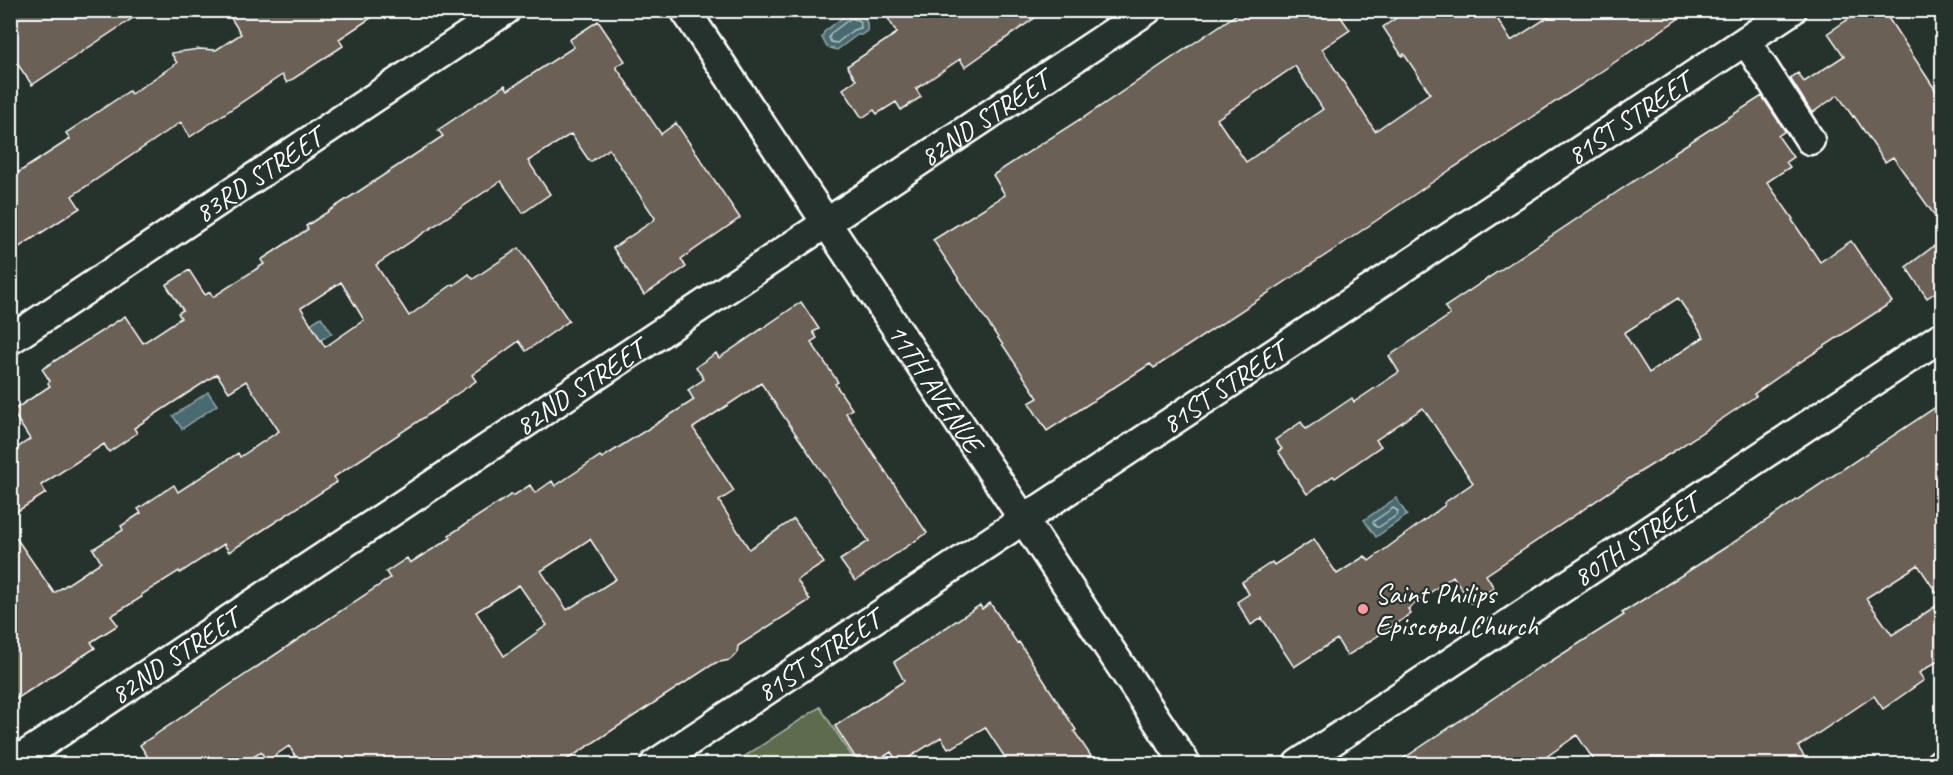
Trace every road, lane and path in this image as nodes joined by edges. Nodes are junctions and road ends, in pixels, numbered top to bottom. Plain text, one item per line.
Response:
1 (506, 10) edge
2 (685, 10) edge
3 (1147, 10) edge
4 (1792, 10) edge
5 (1746, 41) junction
6 (1809, 140) dead end
7 (827, 223) junction
8 (1942, 336) edge
9 (10, 340) edge
10 (1023, 519) junction
11 (12, 765) edge
12 (655, 765) edge
13 (1186, 765) edge
14 (1298, 765) edge

1 - 9 street, 83RD STREET
2 - 7 street, 11TH AVENUE
3 - 7 street, 82ND STREET
4 - 5 street, 81ST STREET
5 - 6 street
5 - 10 street, 81ST STREET
7 - 10 street, 11TH AVENUE
7 - 11 street, 82ND STREET
8 - 14 street, 80TH STREET
10 - 12 street, 81ST STREET
10 - 13 street, 11TH AVENUE

